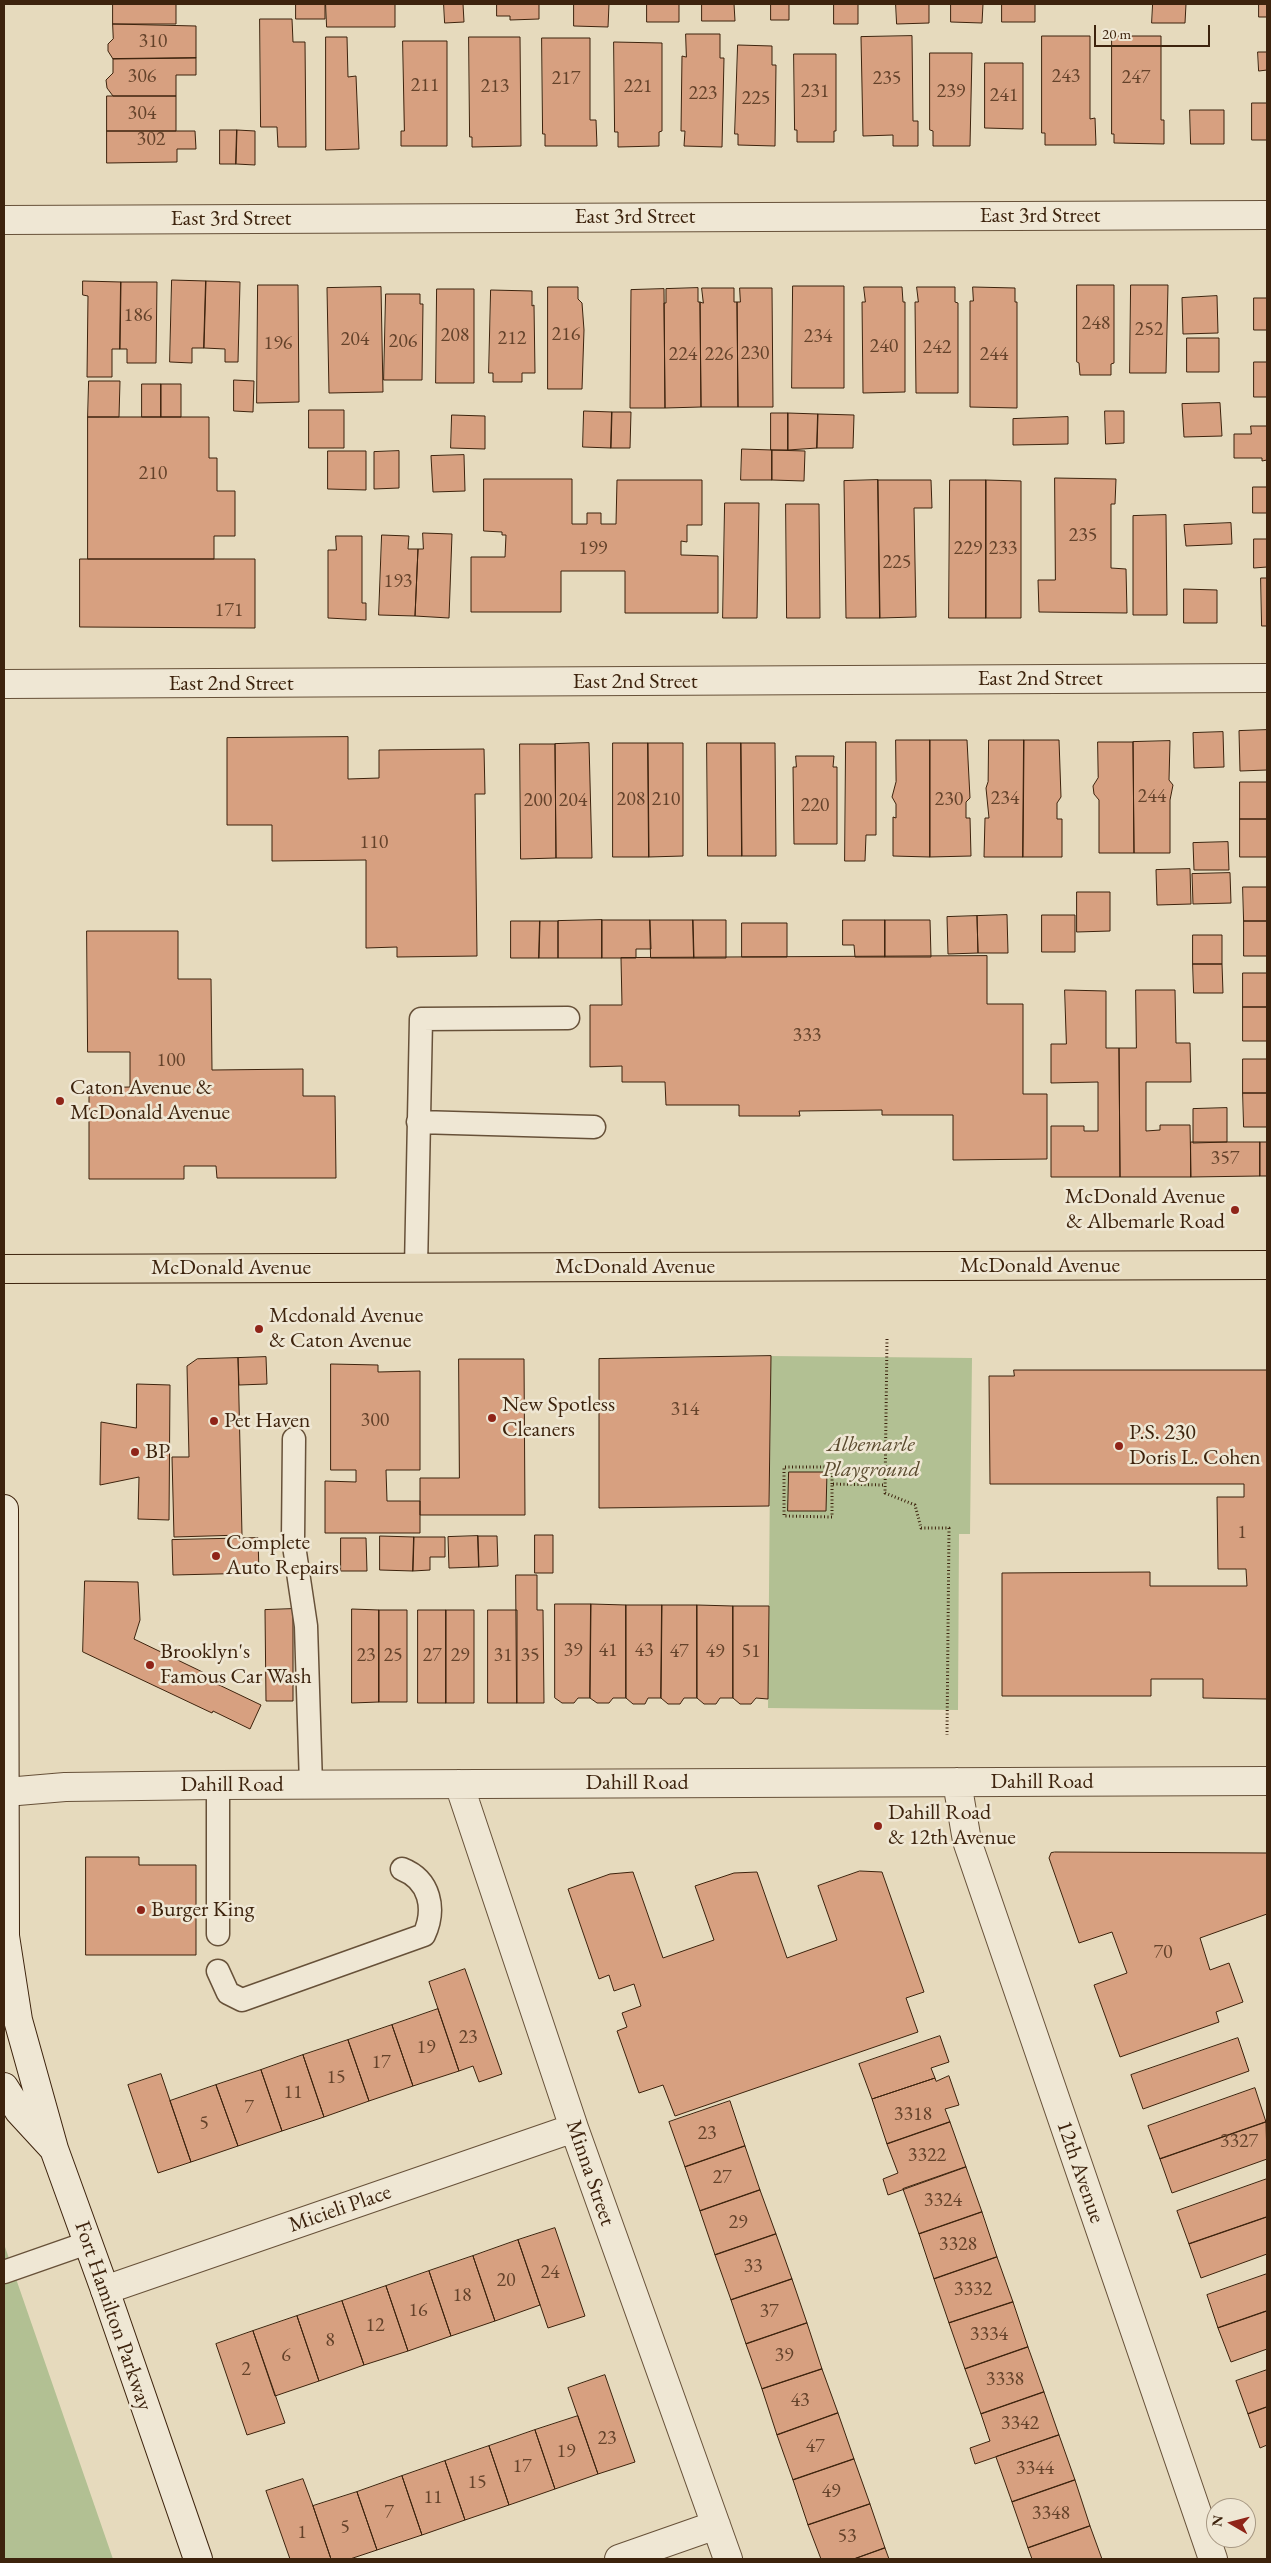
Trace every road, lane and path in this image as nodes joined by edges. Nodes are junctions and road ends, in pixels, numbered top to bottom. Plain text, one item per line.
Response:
1 (1267, 215) edge
2 (4, 220) edge
3 (1267, 678) edge
4 (4, 684) edge
5 (568, 1018) dead end
6 (418, 1122) junction
7 (594, 1127) dead end
8 (1267, 1265) edge
9 (416, 1268) junction
10 (4, 1269) edge
11 (887, 1339) dead end
12 (294, 1439) dead end
13 (832, 1484) junction
14 (885, 1485) junction
15 (4, 1509) edge
16 (948, 1735) dead end
17 (1267, 1781) edge
18 (957, 1782) junction
19 (459, 1784) junction
20 (218, 1785) junction
21 (311, 1785) junction
22 (6, 1792) junction
23 (402, 1869) dead end
24 (218, 1934) dead end
25 (218, 1971) dead end
26 (4, 2087) edge
27 (574, 2128) junction
28 (54, 2149) junction
29 (87, 2243) junction
30 (4, 2272) edge
31 (105, 2290) junction
32 (716, 2525) junction
33 (198, 2559) edge
34 (619, 2559) edge
35 (728, 2559) edge
36 (1213, 2559) edge

1 - 2 street, East 3rd Street
3 - 4 street, East 2nd Street
5 - 6 lane
6 - 7 lane
6 - 9 lane
8 - 9 main road, McDonald Avenue
9 - 10 main road, McDonald Avenue
11 - 14 path
12 - 21 lane
13 - 13 path
13 - 14 path
14 - 16 path
15 - 22 street
17 - 18 street, Dahill Road
18 - 19 street, Dahill Road
18 - 36 street, 12th Avenue
19 - 21 street, Dahill Road
19 - 27 street, Minna Street
20 - 21 street, Dahill Road
20 - 22 street, Dahill Road
20 - 24 lane
22 - 28 street
23 - 25 lane
26 - 28 street, Fort Hamilton Parkway
27 - 31 street, Micieli Place
27 - 32 street, Minna Street
28 - 29 street, Fort Hamilton Parkway
29 - 30 lane
29 - 31 street, Fort Hamilton Parkway
31 - 33 street, Fort Hamilton Parkway
32 - 34 street
32 - 35 street, Minna Street

